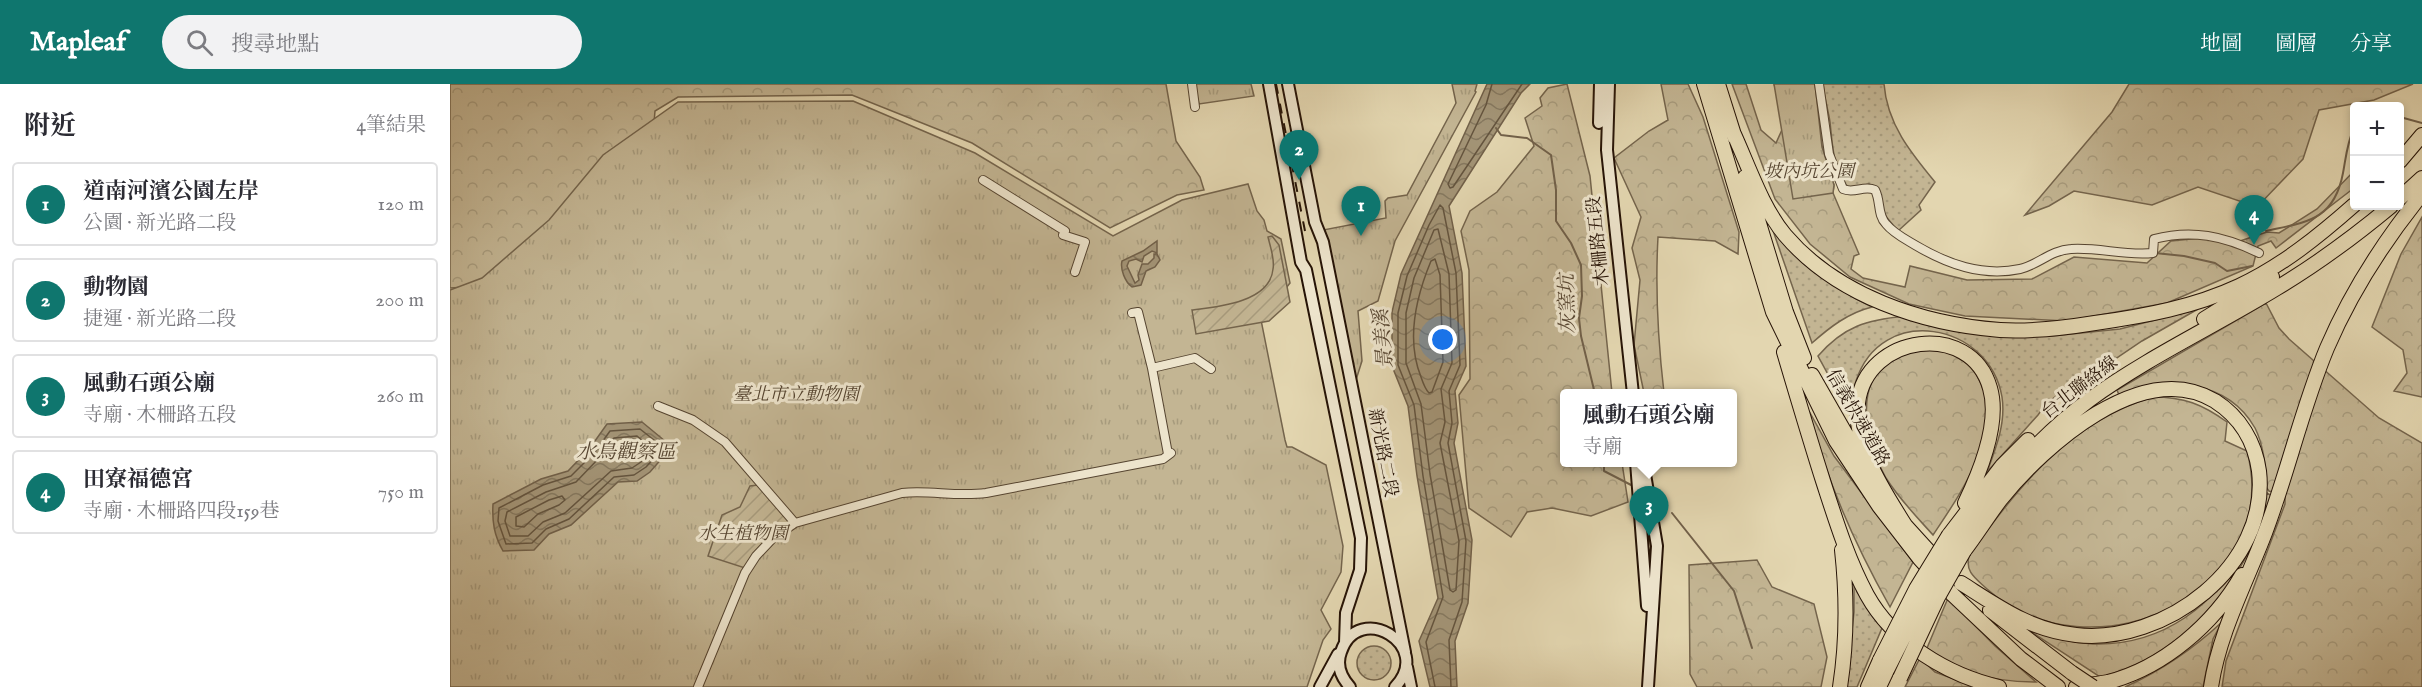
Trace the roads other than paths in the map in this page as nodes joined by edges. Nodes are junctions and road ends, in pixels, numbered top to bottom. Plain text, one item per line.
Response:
1 (1192, 84) edge
2 (1269, 84) edge
3 (1288, 84) edge
4 (1600, 84) edge
5 (1609, 84) edge
6 (1704, 84) edge
7 (1718, 84) edge
8 (1819, 84) edge
9 (1196, 107) dead end
10 (1732, 130) junction
11 (2422, 135) edge
12 (2404, 156) edge
13 (2422, 178) edge
14 (983, 180) dead end
15 (2404, 194) edge
16 (2422, 194) edge
17 (2350, 210) edge
18 (2351, 210) edge
19 (2386, 210) edge
20 (2259, 253) dead end
21 (1076, 272) dead end
22 (1773, 312) junction
23 (1131, 314) dead end
24 (2134, 365) junction
25 (1152, 368) junction
26 (1211, 369) dead end
27 (1625, 389) edge
28 (1632, 389) edge
29 (658, 406) dead end
30 (1637, 467) edge
31 (1643, 467) edge
32 (1645, 504) junction
33 (795, 523) junction
34 (1905, 525) junction
35 (1840, 533) junction
36 (2265, 534) junction
37 (1957, 543) junction
38 (1643, 553) junction
39 (1657, 558) junction
40 (1961, 583) junction
41 (1650, 637) junction
42 (1343, 646) junction
43 (1405, 656) junction
44 (1884, 664) junction
45 (1899, 683) edge
46 (698, 687) edge
47 (1320, 687) edge
48 (1350, 687) edge
49 (1395, 687) edge
50 (1411, 687) edge
51 (1648, 687) edge
52 (1840, 687) edge
53 (1868, 687) edge
54 (1879, 687) edge
55 (1999, 687) edge
56 (2058, 687) edge
57 (2076, 687) edge
58 (2093, 687) edge
59 (2211, 687) edge

1 - 9 street
2 - 42 street, 新光路二段
3 - 43 street, 新光路二段
4 - 27 street, 木柵路五段
5 - 28 street, 木柵路五段
6 - 22 highway, 信義快速道路
7 - 10 highway, 信義快速道路
8 - 20 street
10 - 17 highway
10 - 34 highway, 信義快速道路
11 - 12 highway
13 - 15 highway
14 - 21 street
16 - 36 highway
18 - 24 highway, 台北聯絡線
19 - 24 highway, 台北聯絡線
22 - 35 highway
22 - 56 highway, 信義快速道路
23 - 25 street
24 - 37 highway, 台北聯絡線
25 - 26 street
25 - 33 street
29 - 33 street
30 - 32 street
31 - 32 street
32 - 38 street
32 - 39 street
33 - 46 street
34 - 37 highway
34 - 40 highway, 信義快速道路
35 - 52 highway
35 - 55 highway
36 - 57 highway
36 - 59 highway
37 - 40 highway
37 - 44 highway, 台北聯絡線, bridge
37 - 45 highway, bridge
38 - 39 street
38 - 41 street
39 - 41 street
40 - 58 highway, 信義快速道路, bridge
41 - 51 street
42 - 43 street
42 - 47 street, 新光路二段
42 - 48 street
43 - 49 street
43 - 50 street, 新光路二段
44 - 53 highway, 台北聯絡線
44 - 54 highway, 台北聯絡線

